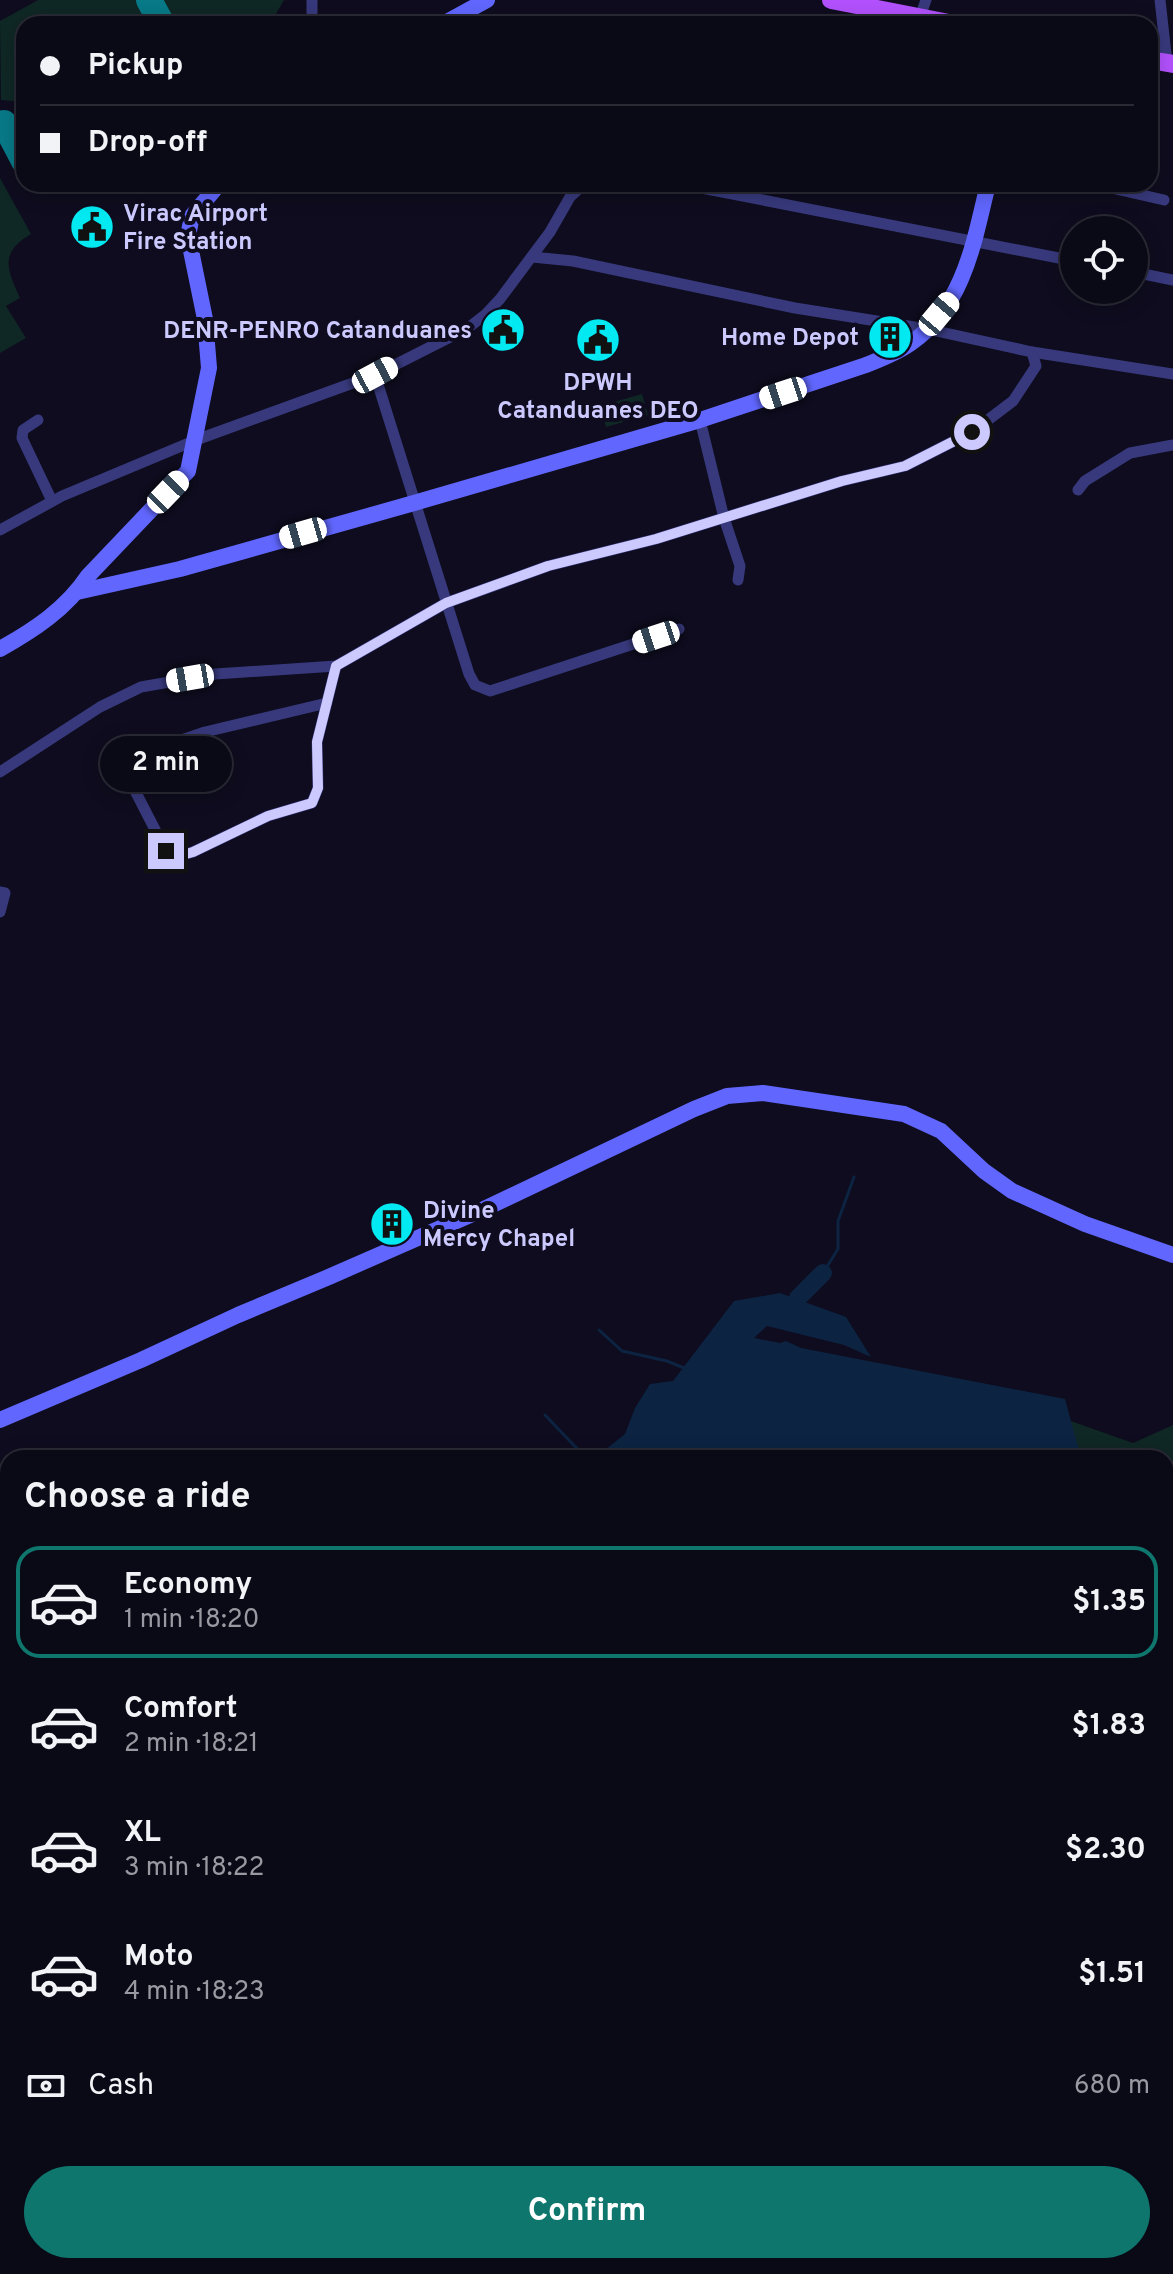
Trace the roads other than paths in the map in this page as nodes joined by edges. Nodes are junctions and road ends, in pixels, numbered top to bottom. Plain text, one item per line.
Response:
1 (487, 0) edge
2 (831, 0) edge
3 (1160, 0) edge
4 (883, 5) edge
5 (923, 8) edge
6 (458, 16) edge
7 (1163, 62) edge
8 (212, 192) edge
9 (575, 192) edge
10 (722, 192) edge
11 (986, 192) edge
12 (1129, 192) edge
13 (1164, 200) dead end
14 (975, 241) junction
15 (532, 257) junction
16 (1060, 258) edge
17 (1148, 275) edge
18 (1173, 280) edge
19 (927, 329) junction
20 (1032, 352) junction
21 (1173, 374) edge
22 (375, 375) junction
23 (38, 420) dead end
24 (700, 420) junction
25 (196, 440) junction
26 (1173, 445) edge
27 (1078, 490) dead end
28 (52, 501) junction
29 (414, 503) junction
30 (724, 518) junction
31 (0, 530) edge
32 (738, 580) dead end
33 (77, 592) junction
34 (446, 603) junction
35 (679, 629) dead end
36 (0, 649) edge
37 (336, 666) junction
38 (327, 703) junction
39 (0, 772) edge
40 (0, 892) edge
41 (0, 912) edge
42 (1173, 1255) edge
43 (0, 1420) edge

1 - 6 street
2 - 4 main road
3 - 7 street
4 - 5 main road
8 - 25 street
9 - 15 street
10 - 14 street
11 - 14 street
12 - 13 street
14 - 16 street
14 - 19 street
15 - 19 street
15 - 22 street
17 - 18 street
19 - 20 street
19 - 24 street
20 - 21 street
20 - 30 street
22 - 25 street
22 - 29 street
23 - 28 street
24 - 29 street
24 - 30 street
25 - 28 street
25 - 33 street
26 - 27 street
28 - 31 street
29 - 33 street
29 - 34 street
30 - 32 street
30 - 34 street
33 - 36 street
34 - 35 street
34 - 37 street
37 - 38 street
37 - 39 street
38 - 38 street
40 - 41 street
42 - 43 street

